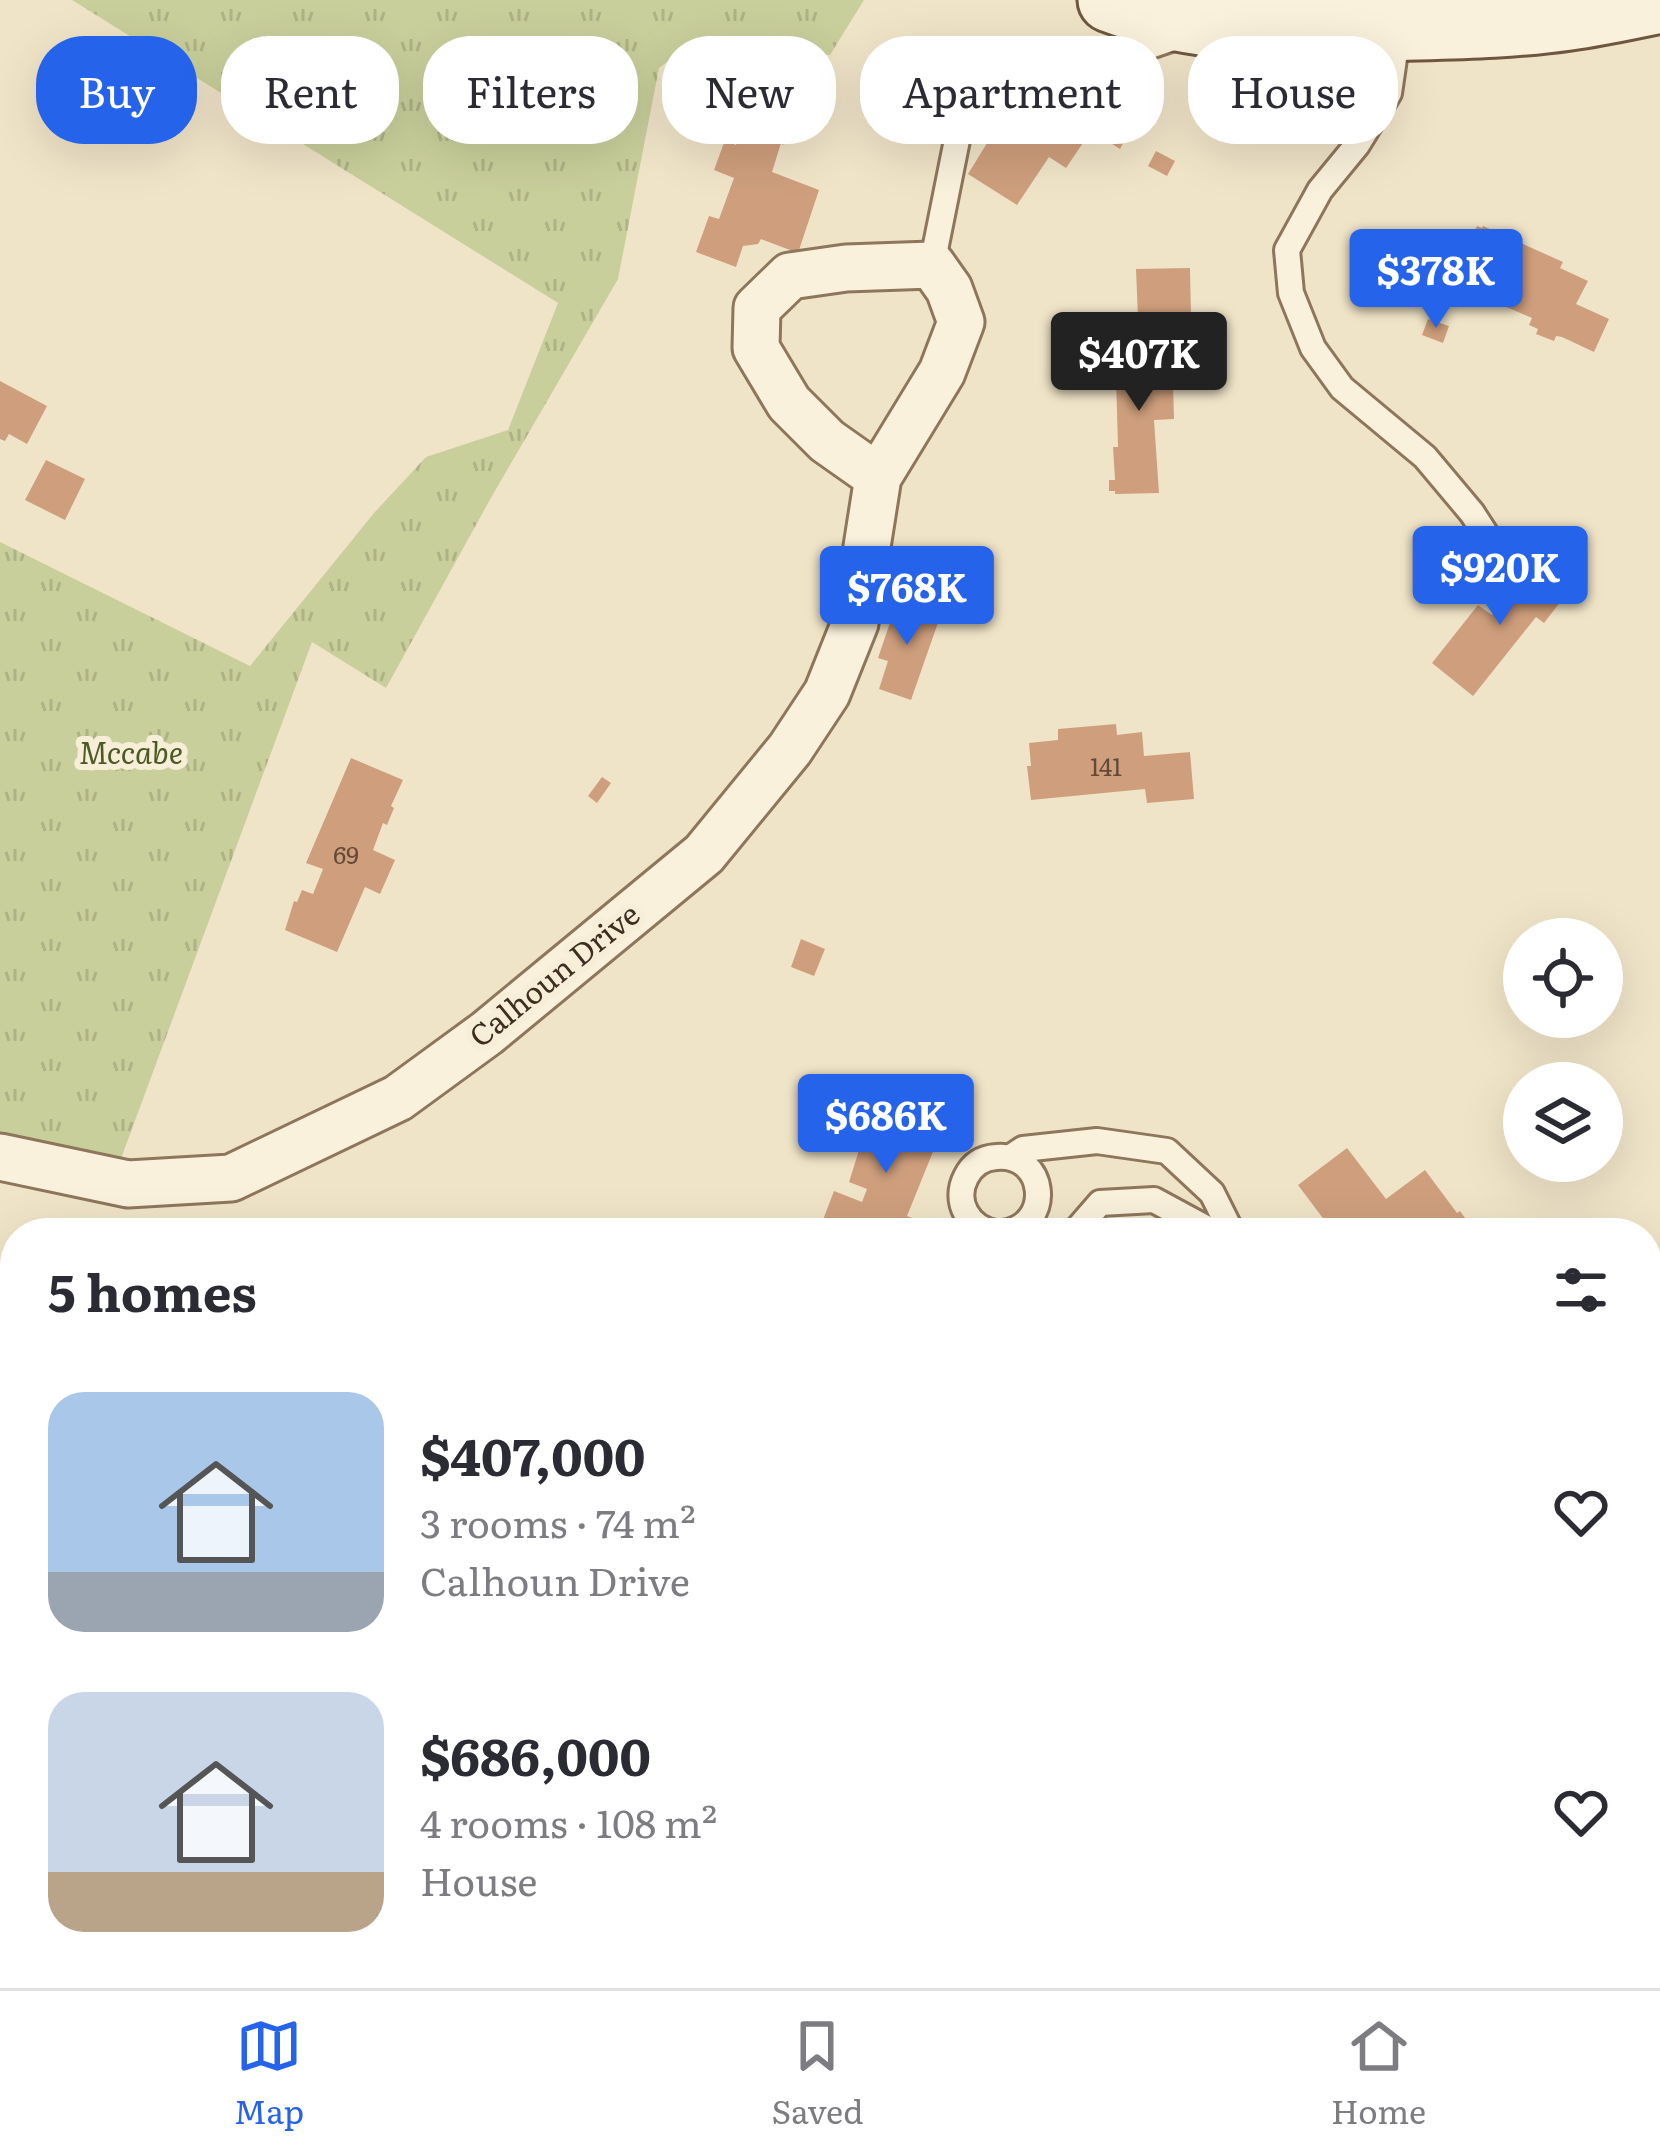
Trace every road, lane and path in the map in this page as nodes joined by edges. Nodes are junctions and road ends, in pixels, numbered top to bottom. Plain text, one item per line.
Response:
1 (1110, 0) edge
2 (1660, 1) edge
3 (1212, 25) junction
4 (1398, 28) junction
5 (932, 265) junction
6 (878, 477) junction
7 (1494, 547) dead end
8 (0, 1157) edge
9 (1011, 1157) junction
10 (969, 1218) edge
11 (1029, 1218) edge
12 (1087, 1218) edge
13 (1187, 1218) edge
14 (1224, 1218) edge

1 - 3 street
2 - 4 street
3 - 4 street
3 - 5 lane
4 - 7 lane
5 - 6 street, Calhoun Drive
5 - 6 street
6 - 8 street, Calhoun Drive
9 - 10 lane
9 - 11 lane
9 - 14 lane
12 - 13 lane

